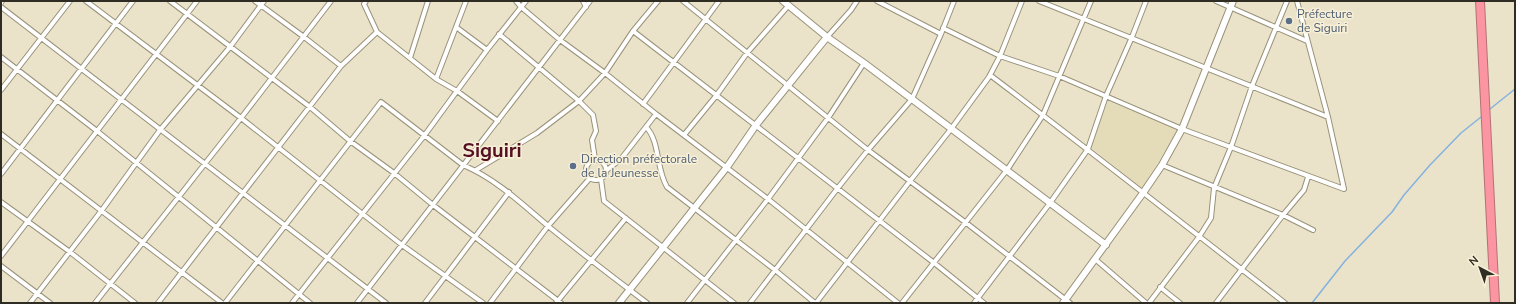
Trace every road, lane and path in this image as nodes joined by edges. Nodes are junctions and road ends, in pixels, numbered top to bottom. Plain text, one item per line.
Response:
1 (70, 1) edge
2 (86, 1) edge
3 (133, 1) edge
4 (170, 1) edge
5 (198, 1) edge
6 (255, 1) edge
7 (264, 1) edge
8 (332, 1) edge
9 (366, 1) edge
10 (428, 1) edge
11 (466, 1) edge
12 (516, 1) edge
13 (526, 1) edge
14 (583, 1) edge
15 (590, 1) edge
16 (658, 1) edge
17 (683, 1) edge
18 (719, 1) edge
19 (857, 1) edge
20 (877, 1) edge
21 (954, 1) edge
22 (1022, 1) edge
23 (1039, 1) edge
24 (1091, 1) edge
25 (1146, 1) edge
26 (1216, 1) edge
27 (1287, 1) edge
28 (1297, 1) edge
29 (1480, 1) edge
30 (786, 3) edge
31 (1232, 4) edge
32 (261, 5) junction
33 (1, 6) edge
34 (521, 7) junction
35 (586, 7) junction
36 (187, 15) junction
37 (706, 19) junction
38 (1084, 19) junction
39 (116, 22) junction
40 (1277, 27) junction
41 (456, 28) junction
42 (944, 28) junction
43 (633, 31) junction
44 (377, 32) junction
45 (499, 34) junction
46 (942, 34) junction
47 (304, 37) junction
48 (827, 37) junction
49 (1132, 37) junction
50 (41, 38) junction
51 (560, 40) junction
52 (1307, 41) junction
53 (230, 47) junction
54 (487, 50) junction
55 (747, 53) junction
56 (157, 54) junction
57 (1000, 56) junction
58 (1, 57) edge
59 (410, 58) junction
60 (674, 63) junction
61 (864, 63) junction
62 (341, 66) junction
63 (539, 68) junction
64 (1206, 68) junction
65 (17, 69) junction
66 (82, 69) junction
67 (605, 72) junction
68 (990, 75) junction
69 (1060, 76) junction
70 (272, 78) junction
71 (436, 79) junction
72 (198, 85) junction
73 (787, 85) junction
74 (1252, 86) junction
75 (1, 90) edge
76 (457, 91) junction
77 (716, 96) junction
78 (1106, 96) junction
79 (912, 99) junction
80 (57, 100) junction
81 (121, 100) junction
82 (579, 102) junction
83 (643, 104) junction
84 (310, 107) junction
85 (656, 114) junction
86 (1043, 115) junction
87 (1328, 116) junction
88 (241, 118) junction
89 (828, 118) junction
90 (498, 121) junction
91 (756, 125) junction
92 (646, 127) junction
93 (951, 129) junction
94 (1182, 129) junction
95 (160, 130) junction
96 (97, 131) junction
97 (1, 134) edge
98 (684, 135) junction
99 (424, 136) junction
100 (350, 141) junction
101 (1232, 146) junction
102 (278, 148) junction
103 (1088, 149) junction
104 (20, 150) junction
105 (868, 150) junction
106 (798, 158) junction
107 (595, 159) junction
108 (137, 164) junction
109 (204, 164) junction
110 (464, 165) junction
111 (1162, 165) junction
112 (727, 167) junction
113 (476, 170) junction
114 (607, 170) junction
115 (1007, 170) junction
116 (394, 173) junction
117 (1, 174) edge
118 (1308, 177) junction
119 (590, 178) junction
120 (601, 179) junction
121 (59, 180) junction
122 (319, 181) junction
123 (910, 181) junction
124 (1214, 188) junction
125 (838, 189) junction
126 (243, 192) junction
127 (509, 192) junction
128 (1143, 193) junction
129 (178, 197) junction
130 (768, 198) junction
131 (1, 202) edge
132 (1050, 203) junction
133 (433, 205) junction
134 (694, 208) junction
135 (102, 210) junction
136 (362, 214) junction
137 (1283, 215) junction
138 (626, 218) junction
139 (879, 220) junction
140 (27, 221) junction
141 (965, 222) junction
142 (285, 225) junction
143 (548, 226) junction
144 (216, 228) junction
145 (807, 230) junction
146 (1313, 230) dead end
147 (476, 237) junction
148 (1199, 237) junction
149 (736, 240) junction
150 (143, 242) junction
151 (402, 245) junction
152 (1106, 245) junction
153 (663, 248) junction
154 (70, 252) junction
155 (1, 256) edge
156 (1010, 257) junction
157 (329, 258) junction
158 (591, 260) junction
159 (1096, 260) junction
160 (257, 262) junction
161 (848, 262) junction
162 (933, 262) junction
163 (1, 266) edge
164 (516, 268) junction
165 (1242, 269) junction
166 (775, 270) junction
167 (182, 272) junction
168 (446, 276) junction
169 (704, 280) junction
170 (110, 283) junction
171 (1160, 287) junction
172 (368, 288) junction
173 (630, 289) junction
174 (38, 293) junction
175 (299, 294) junction
176 (978, 298) junction
177 (559, 302) edge
178 (1066, 302) edge
179 (30, 303) edge
180 (50, 303) edge
181 (95, 303) edge
182 (135, 303) edge
183 (158, 303) edge
184 (224, 303) edge
185 (292, 303) edge
186 (310, 303) edge
187 (357, 303) edge
188 (386, 303) edge
189 (425, 303) edge
190 (483, 303) edge
191 (490, 303) edge
192 (619, 303) edge
193 (647, 303) edge
194 (686, 303) edge
195 (734, 303) edge
196 (750, 303) edge
197 (816, 303) edge
198 (898, 303) edge
199 (902, 303) edge
200 (974, 303) edge
201 (984, 303) edge
202 (1148, 303) edge
203 (1180, 303) edge
204 (1216, 303) edge
205 (1285, 303) edge
206 (1495, 303) edge

1 - 50 street
2 - 39 street
3 - 39 street
4 - 36 street
5 - 36 street
6 - 32 street
7 - 32 street
8 - 47 street
9 - 44 street
10 - 59 street
11 - 41 street
12 - 34 street
13 - 34 street
14 - 35 street
15 - 35 street
16 - 43 street
17 - 37 street
18 - 37 street
19 - 48 street
20 - 46 street
21 - 42 street
22 - 57 street
23 - 38 street
24 - 38 street
25 - 49 street
26 - 31 street
27 - 40 street
28 - 52 street
29 - 206 highway
30 - 48 street
30 - 55 street
31 - 40 street
31 - 64 street
32 - 47 street
32 - 53 street
33 - 50 street
34 - 45 street
34 - 51 street
35 - 51 street
36 - 53 street
36 - 56 street
37 - 55 street
37 - 60 street
38 - 49 street
38 - 69 street
39 - 56 street
39 - 66 street
40 - 52 street
40 - 74 street
41 - 54 street
41 - 71 street
42 - 46 street
42 - 57 street
43 - 60 street
43 - 67 street
44 - 59 street
44 - 62 street
45 - 54 street
45 - 63 street
46 - 79 street
47 - 62 street
47 - 70 street
48 - 61 street
48 - 73 street
49 - 64 street
49 - 78 street
50 - 65 street
50 - 66 street
51 - 63 street
51 - 67 street
52 - 87 street
53 - 70 street
53 - 72 street
54 - 76 street
55 - 73 street
55 - 77 street
56 - 72 street
56 - 81 street
57 - 68 street
57 - 69 street
58 - 65 street
59 - 71 street
60 - 77 street
60 - 83 street
61 - 79 street
61 - 89 street
62 - 84 street
63 - 82 street
63 - 90 street
64 - 74 street
64 - 94 street
65 - 75 street
65 - 80 street
66 - 80 street
66 - 81 street
67 - 82 street
67 - 83 street
68 - 86 street
68 - 93 street
69 - 78 street
69 - 86 street
70 - 84 street
70 - 88 street
71 - 76 street
72 - 88 street
72 - 95 street
73 - 89 street
73 - 91 street
74 - 87 street
74 - 101 street
76 - 90 street
76 - 99 street
77 - 91 street
77 - 98 street
78 - 94 street
78 - 103 street
79 - 93 street
79 - 105 street
80 - 96 street
80 - 104 street
81 - 95 street
81 - 96 street
82 - 107 street
82 - 113 street
83 - 85 street
84 - 100 street
84 - 102 street
85 - 92 street
85 - 98 street
86 - 103 street
86 - 115 street
87 - 118 street
88 - 102 street
88 - 109 street
89 - 105 street
89 - 106 street
90 - 110 street
91 - 106 street
91 - 112 street
92 - 114 street
92 - 134 street
93 - 115 street
93 - 123 street
94 - 101 street
94 - 111 street
95 - 108 street
95 - 109 street
96 - 108 street
96 - 121 street
97 - 104 street
98 - 112 street
99 - 100 street
99 - 110 street
99 - 116 street
100 - 116 street
100 - 122 street
101 - 118 street
101 - 124 street
102 - 122 street
102 - 126 street
103 - 128 street
103 - 132 street
104 - 117 street
104 - 121 street
105 - 123 street
105 - 125 street
106 - 125 street
106 - 130 street
107 - 114 street
107 - 119 street
108 - 129 street
108 - 135 street
109 - 126 street
109 - 129 street
110 - 113 street
110 - 133 street
111 - 124 street
111 - 128 street
112 - 130 street
112 - 134 street
113 - 127 street
114 - 120 street
115 - 132 street
115 - 141 street
116 - 133 street
116 - 136 street
118 - 137 street
119 - 120 street
119 - 143 street
120 - 138 street
121 - 135 street
121 - 140 street
122 - 136 street
122 - 142 street
123 - 139 street
123 - 141 street
124 - 137 street
124 - 148 street
125 - 139 street
125 - 145 street
126 - 142 street
126 - 144 street
127 - 143 street
127 - 147 street
128 - 148 street
128 - 152 street
129 - 144 street
129 - 150 street
130 - 145 street
130 - 149 street
131 - 140 street
132 - 152 street
132 - 156 street
133 - 147 street
133 - 151 street
134 - 149 street
134 - 153 street
135 - 150 street
135 - 154 street
136 - 151 street
136 - 157 street
137 - 146 street
137 - 165 street
138 - 153 street
138 - 158 street
139 - 161 street
139 - 162 street
140 - 154 street
140 - 155 street
141 - 156 street
141 - 162 street
142 - 157 street
142 - 160 street
143 - 158 street
143 - 164 street
144 - 160 street
144 - 167 street
145 - 161 street
145 - 166 street
147 - 164 street
147 - 168 street
148 - 165 street
148 - 171 street
149 - 166 street
149 - 169 street
150 - 167 street
150 - 170 street
151 - 168 street
151 - 172 street
152 - 159 street
153 - 169 street
153 - 173 street
154 - 170 street
154 - 174 street
156 - 176 street
156 - 178 street
157 - 172 street
157 - 175 street
158 - 173 street
158 - 177 street
159 - 178 street
159 - 202 street
160 - 175 street
160 - 184 street
161 - 197 street
161 - 198 street
162 - 176 street
162 - 199 street
163 - 174 street
164 - 177 street
164 - 191 street
165 - 204 street
165 - 205 street
166 - 196 street
166 - 197 street
167 - 183 street
167 - 184 street
168 - 189 street
168 - 190 street
169 - 194 street
169 - 195 street
170 - 181 street
170 - 182 street
171 - 202 street
171 - 203 street
172 - 187 street
172 - 188 street
173 - 192 street
173 - 193 street
174 - 179 street
174 - 180 street
175 - 185 street
175 - 186 street
176 - 200 street
176 - 201 street

